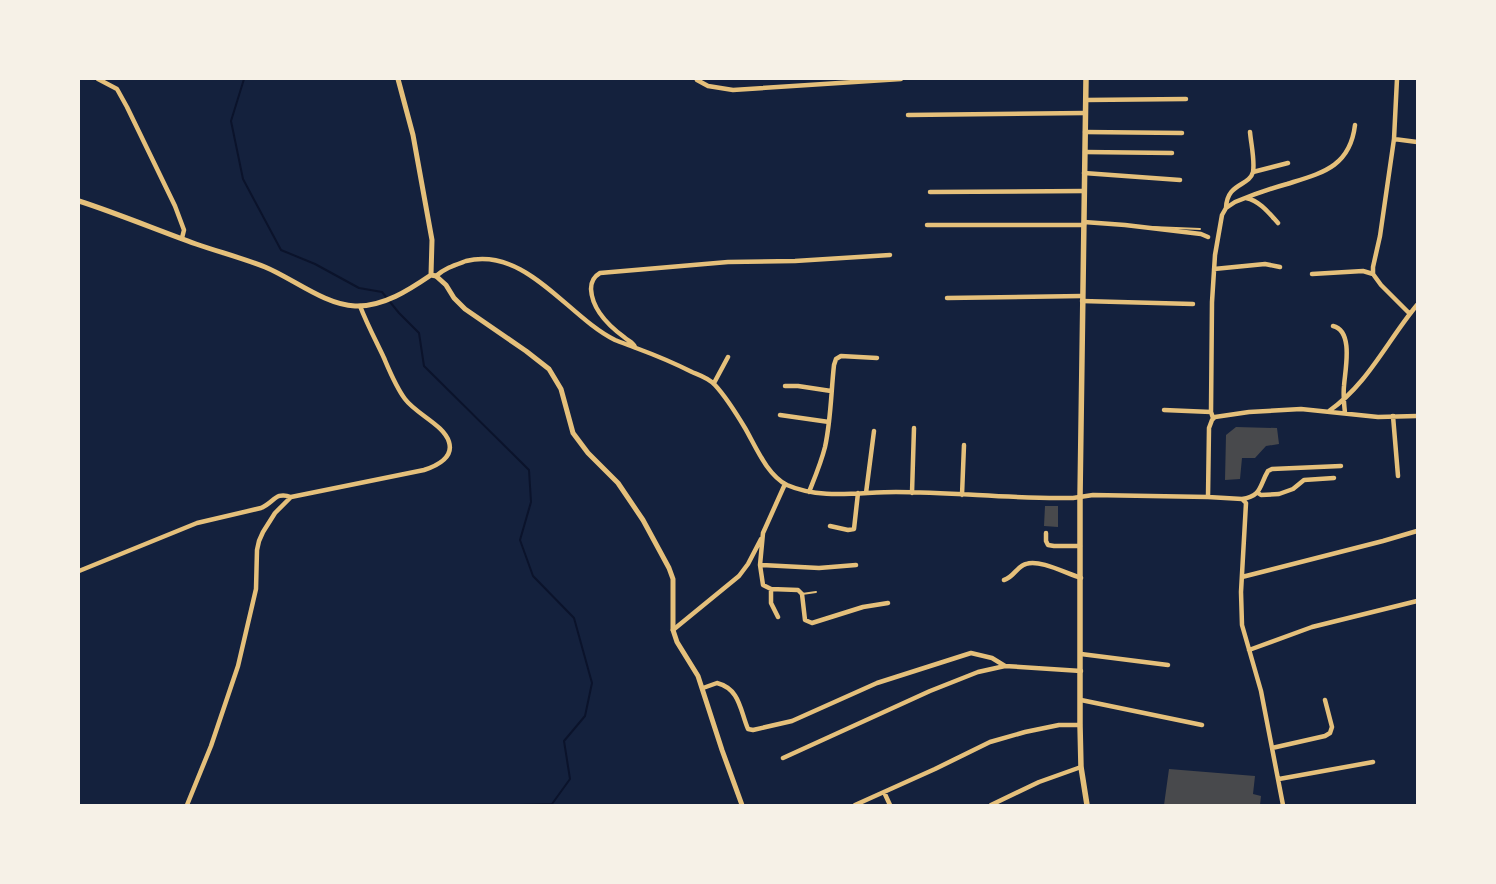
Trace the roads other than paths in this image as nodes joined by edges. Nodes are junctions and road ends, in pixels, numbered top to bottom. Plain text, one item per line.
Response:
1 (98, 79) edge
2 (398, 79) edge
3 (901, 79) edge
4 (1086, 79) edge
5 (1397, 79) edge
6 (698, 80) dead end
7 (1186, 99) dead end
8 (1086, 100) junction
9 (1085, 113) junction
10 (908, 115) dead end
11 (1355, 125) dead end
12 (1085, 132) junction
13 (1250, 132) dead end
14 (1182, 133) dead end
15 (1394, 139) junction
16 (1417, 142) edge
17 (1084, 152) junction
18 (1172, 153) dead end
19 (1288, 163) dead end
20 (1253, 172) junction
21 (1084, 173) junction
22 (1180, 180) dead end
23 (930, 192) dead end
24 (1084, 192) junction
25 (1244, 198) junction
26 (79, 201) edge
27 (1226, 208) junction
28 (1278, 223) dead end
29 (1084, 224) junction
30 (927, 225) dead end
31 (1151, 228) junction
32 (1200, 229) dead end
33 (1208, 237) dead end
34 (182, 238) junction
35 (890, 255) dead end
36 (1280, 267) dead end
37 (1214, 268) junction
38 (1312, 274) dead end
39 (1373, 274) junction
40 (433, 275) junction
41 (947, 298) dead end
42 (1082, 299) junction
43 (1193, 304) dead end
44 (363, 305) junction
45 (1417, 305) edge
46 (1410, 314) junction
47 (1333, 326) dead end
48 (635, 347) junction
49 (728, 357) dead end
50 (877, 358) dead end
51 (714, 383) junction
52 (785, 386) dead end
53 (831, 390) junction
54 (1344, 399) junction
55 (1164, 410) dead end
56 (1328, 411) junction
57 (1211, 412) junction
58 (1345, 413) junction
59 (780, 415) dead end
60 (1393, 416) junction
61 (1417, 416) edge
62 (1213, 418) junction
63 (829, 422) junction
64 (914, 428) dead end
65 (874, 431) dead end
66 (964, 445) dead end
67 (1341, 466) dead end
68 (1398, 476) dead end
69 (1334, 478) dead end
70 (785, 484) junction
71 (809, 492) junction
72 (858, 493) junction
73 (866, 493) junction
74 (912, 493) junction
75 (1258, 493) junction
76 (962, 494) junction
77 (291, 497) junction
78 (1080, 497) junction
79 (1208, 497) junction
80 (1242, 499) junction
81 (830, 526) dead end
82 (1417, 531) edge
83 (1046, 533) dead end
84 (762, 538) junction
85 (1080, 546) junction
86 (760, 565) junction
87 (856, 565) dead end
88 (79, 571) edge
89 (1242, 577) junction
90 (1081, 578) junction
91 (1004, 580) dead end
92 (772, 589) junction
93 (816, 592) dead end
94 (802, 594) junction
95 (1417, 601) edge
96 (888, 603) dead end
97 (778, 617) dead end
98 (673, 630) junction
99 (1249, 650) junction
100 (1081, 654) junction
101 (1005, 666) junction
102 (1168, 666) dead end
103 (1080, 670) junction
104 (703, 688) junction
105 (1080, 700) junction
106 (1325, 700) dead end
107 (1080, 724) junction
108 (1202, 725) dead end
109 (1272, 748) junction
110 (784, 758) dead end
111 (1373, 762) dead end
112 (1081, 767) junction
113 (1279, 779) junction
114 (884, 792) junction
115 (187, 805) edge
116 (742, 805) edge
117 (854, 805) edge
118 (890, 805) edge
119 (991, 805) edge
120 (1087, 805) edge
121 (1284, 805) edge

1 - 34 street
2 - 40 street
3 - 6 street
4 - 8 main road
5 - 15 street
7 - 8 street
8 - 9 main road
9 - 10 street
9 - 12 main road
11 - 25 street
12 - 14 street
12 - 17 main road
13 - 20 street
15 - 16 street
15 - 39 street
17 - 18 street
17 - 21 main road
19 - 20 street
20 - 27 street
21 - 22 street
21 - 24 main road
23 - 24 street
24 - 29 main road
25 - 27 street
25 - 28 street
26 - 34 street
27 - 37 street
29 - 30 street
29 - 31 street
29 - 42 main road
31 - 32 lane
31 - 33 street
34 - 44 street
35 - 48 street
36 - 37 street
37 - 57 street
38 - 39 street
39 - 46 street
40 - 44 street
40 - 48 street
40 - 98 street
41 - 42 street
42 - 43 street
42 - 78 main road
44 - 77 street
45 - 46 street
46 - 54 street
47 - 54 street
48 - 51 street
49 - 51 street
50 - 53 street
51 - 70 street
52 - 53 street
53 - 63 street
54 - 56 street
54 - 58 street
55 - 57 street
56 - 58 street
56 - 62 street
57 - 62 street
58 - 60 street
59 - 63 street
60 - 61 street
60 - 68 street
62 - 79 street
63 - 71 street
64 - 74 street
65 - 73 street
66 - 76 street
67 - 75 street
69 - 75 street
70 - 71 street
70 - 84 street
71 - 72 street
72 - 73 street
72 - 81 street
73 - 74 street
74 - 76 street
75 - 80 street
76 - 78 street
77 - 88 street
77 - 115 street
78 - 79 street
78 - 85 main road
79 - 80 street
80 - 89 street
82 - 89 street
83 - 85 street
84 - 86 street
84 - 98 street
85 - 90 main road
86 - 87 street
86 - 92 street
89 - 99 street
90 - 91 street
90 - 100 main road
92 - 94 street
92 - 97 street
93 - 94 lane
94 - 96 street
95 - 99 street
98 - 104 street
99 - 109 street
100 - 102 street
100 - 103 main road
101 - 103 street
101 - 104 street
101 - 110 street
103 - 105 main road
104 - 116 street
105 - 107 main road
105 - 108 street
106 - 109 street
107 - 112 main road
107 - 114 street
109 - 113 street
111 - 113 street
112 - 119 street
112 - 120 main road
113 - 121 street
114 - 117 street
114 - 118 street

